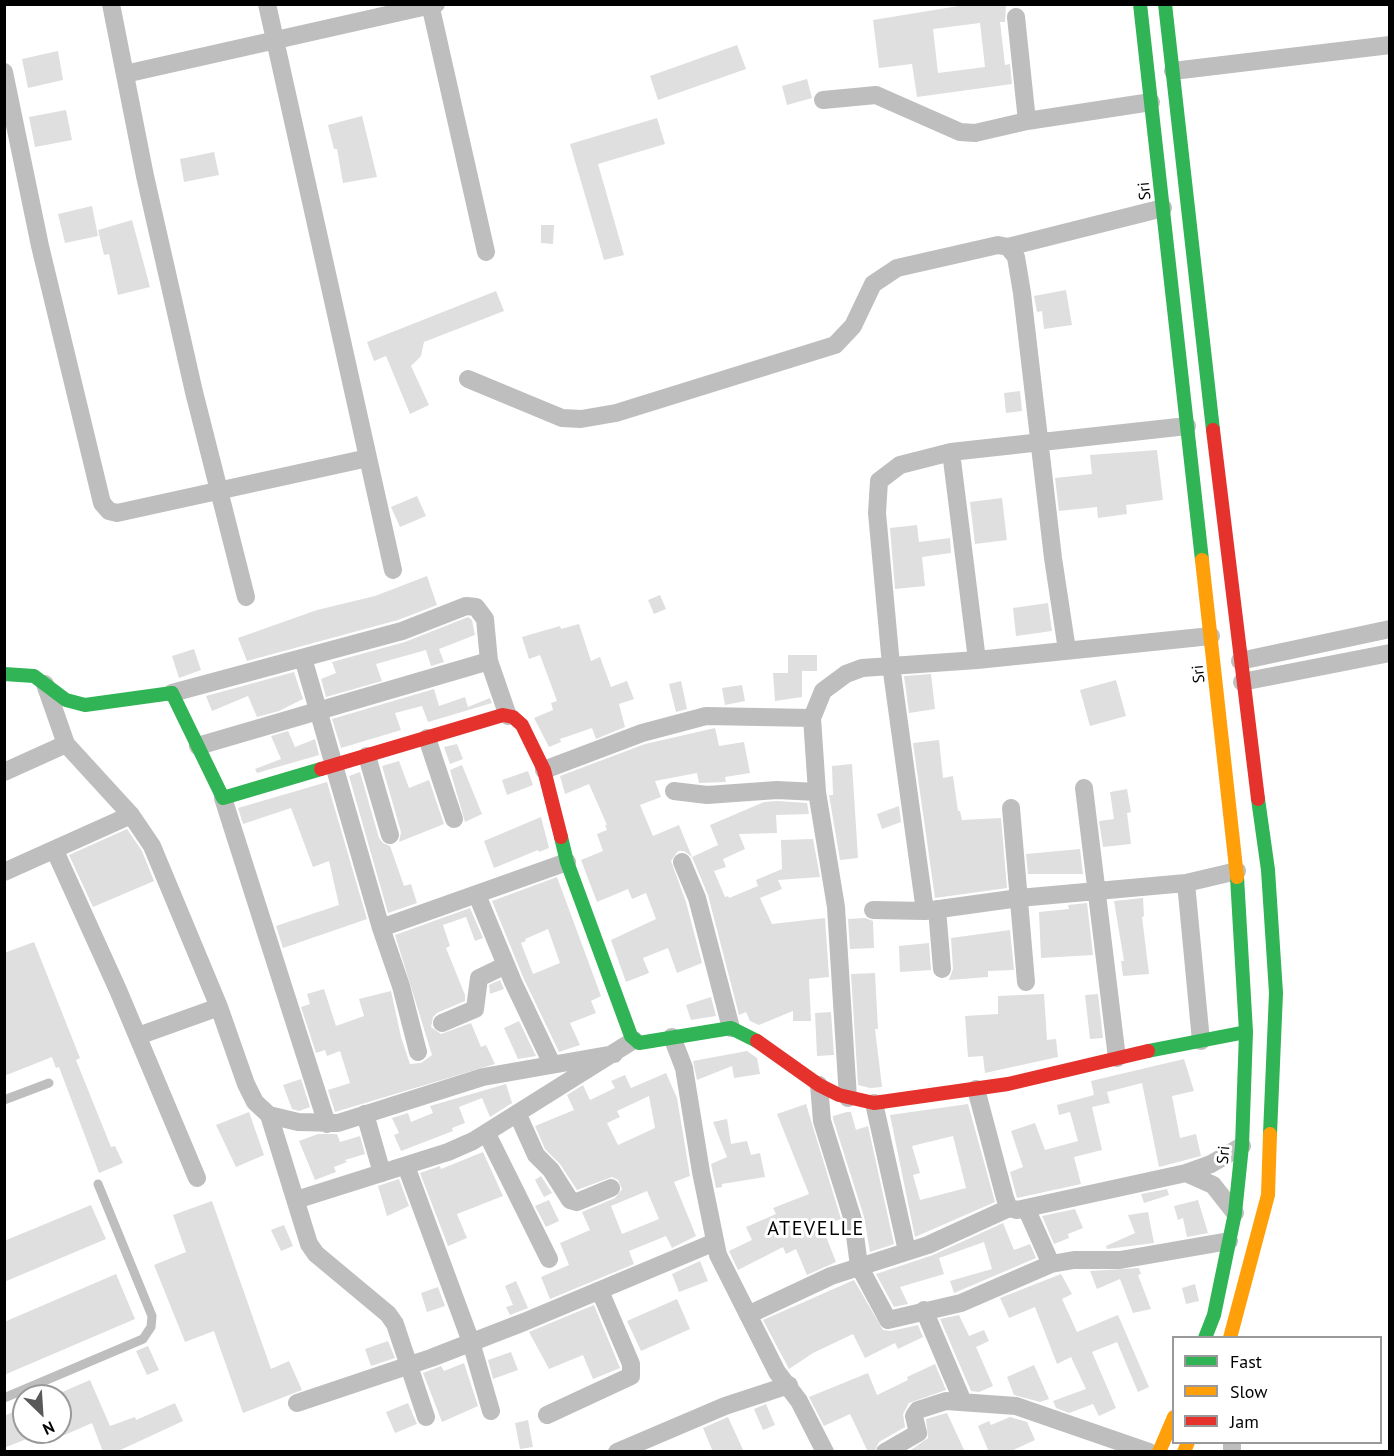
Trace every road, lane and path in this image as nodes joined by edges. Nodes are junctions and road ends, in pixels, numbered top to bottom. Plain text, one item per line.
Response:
1 (111, 4) edge
2 (267, 4) edge
3 (1140, 4) edge
4 (1165, 4) edge
5 (432, 5) edge
6 (1016, 17) dead end
7 (275, 42) junction
8 (1389, 45) edge
9 (1173, 71) junction
10 (4, 72) edge
11 (125, 74) junction
12 (823, 100) dead end
13 (1151, 102) junction
14 (1027, 121) junction
15 (1163, 208) junction
16 (1008, 247) junction
17 (486, 252) dead end
18 (468, 379) dead end
19 (1187, 426) junction
20 (1039, 441) junction
21 (951, 452) junction
22 (368, 458) junction
23 (217, 490) junction
24 (393, 570) dead end
25 (246, 597) dead end
26 (1389, 629) edge
27 (1211, 636) junction
28 (1067, 650) junction
29 (1389, 653) edge
30 (303, 658) junction
31 (977, 660) junction
32 (489, 661) junction
33 (1240, 661) junction
34 (891, 665) junction
35 (4, 674) edge
36 (1242, 682) junction
37 (45, 684) junction
38 (172, 693) junction
39 (317, 710) junction
40 (508, 716) junction
41 (812, 718) junction
42 (427, 738) junction
43 (66, 744) junction
44 (198, 746) junction
45 (367, 756) junction
46 (334, 766) junction
47 (544, 770) junction
48 (4, 772) edge
49 (1084, 788) dead end
50 (674, 791) dead end
51 (817, 792) junction
52 (223, 798) junction
53 (1011, 808) dead end
54 (131, 815) junction
55 (454, 819) dead end
56 (390, 836) dead end
57 (1249, 843) junction
58 (55, 851) junction
59 (567, 862) junction
60 (682, 862) dead end
61 (1237, 871) junction
62 (4, 872) edge
63 (1186, 883) junction
64 (1095, 890) junction
65 (477, 895) junction
66 (1019, 898) junction
67 (873, 910) dead end
68 (931, 910) junction
69 (381, 928) junction
70 (506, 965) junction
71 (942, 969) dead end
72 (1026, 982) dead end
73 (219, 1007) junction
74 (442, 1023) dead end
75 (731, 1028) junction
76 (1246, 1032) junction
77 (138, 1036) junction
78 (672, 1037) junction
79 (634, 1040) junction
80 (1201, 1041) junction
81 (418, 1052) dead end
82 (614, 1054) junction
83 (1117, 1058) junction
84 (552, 1064) junction
85 (48, 1083) dead end
86 (819, 1085) junction
87 (976, 1089) junction
88 (848, 1098) junction
89 (4, 1100) edge
90 (874, 1103) junction
91 (365, 1114) junction
92 (269, 1115) junction
93 (518, 1115) junction
94 (327, 1124) junction
95 (487, 1134) junction
96 (1242, 1146) junction
97 (406, 1166) junction
98 (382, 1173) junction
99 (1186, 1173) junction
100 (197, 1178) dead end
101 (98, 1184) dead end
102 (611, 1188) dead end
103 (296, 1200) junction
104 (1018, 1208) junction
105 (1235, 1213) junction
106 (1229, 1241) junction
107 (715, 1242) junction
108 (907, 1251) junction
109 (549, 1259) dead end
110 (1051, 1264) junction
111 (860, 1266) junction
112 (600, 1291) junction
113 (924, 1310) junction
114 (748, 1315) junction
115 (1214, 1315) junction
116 (1206, 1336) edge
117 (1228, 1336) edge
118 (1230, 1336) edge
119 (471, 1342) junction
120 (409, 1365) junction
121 (789, 1385) junction
122 (4, 1398) edge
123 (963, 1401) junction
124 (297, 1403) dead end
125 (491, 1411) dead end
126 (547, 1415) dead end
127 (426, 1417) dead end
128 (1172, 1420) edge
129 (1138, 1450) edge
130 (617, 1452) edge
131 (825, 1452) edge
132 (885, 1452) edge
133 (1159, 1452) edge

1 - 11 street
2 - 7 street
3 - 13 main road, Sri
4 - 9 main road
5 - 7 street
5 - 17 street
6 - 14 street
7 - 11 street
7 - 22 street
8 - 9 street
9 - 33 main road
10 - 23 street
11 - 23 street
12 - 14 street
13 - 14 street
13 - 15 main road, Sri
15 - 16 street
15 - 19 main road, Sri
16 - 18 street
16 - 20 street
19 - 20 street
19 - 27 main road, Sri
20 - 21 street
20 - 28 street
21 - 31 street
21 - 34 street
22 - 23 street
22 - 24 street
23 - 25 street
26 - 33 street
27 - 28 street
27 - 57 main road, Sri
28 - 31 street
29 - 36 street
30 - 32 street
30 - 38 street
30 - 39 street
31 - 34 street
32 - 39 street
32 - 40 street
33 - 36 main road
34 - 41 street
34 - 68 street
35 - 37 main road
36 - 57 main road
37 - 38 main road
37 - 43 street
38 - 44 main road
39 - 44 street
39 - 46 street
40 - 42 main road
40 - 47 main road
41 - 47 street
41 - 51 street
42 - 45 main road
42 - 55 street
43 - 48 street
43 - 54 street
44 - 52 main road
45 - 46 main road
45 - 56 street
46 - 52 main road
46 - 69 street
47 - 59 main road
49 - 64 street
50 - 51 street
51 - 88 street
52 - 94 street
53 - 66 street
54 - 58 street
54 - 73 street
57 - 61 main road, Sri
57 - 118 main road
58 - 62 street
58 - 77 street
59 - 65 street
59 - 79 main road
60 - 75 street
61 - 63 street
61 - 76 main road, Sri
63 - 64 street
63 - 80 street
64 - 66 street
64 - 83 street
65 - 69 street
65 - 70 street
66 - 68 street
66 - 72 street
67 - 68 street
68 - 71 street
69 - 81 street
70 - 74 street
70 - 84 street
73 - 77 street
73 - 92 street
75 - 78 main road
75 - 86 main road
76 - 80 main road
76 - 96 main road, Sri
77 - 100 street
78 - 79 main road
78 - 107 street
79 - 82 street
80 - 83 main road
82 - 84 street
82 - 93 street
83 - 87 main road
84 - 91 street
85 - 89 lane
86 - 88 main road
86 - 111 street
87 - 90 main road
87 - 104 street
88 - 90 main road
90 - 108 street
91 - 94 street
91 - 98 street
92 - 94 street
92 - 103 street
93 - 95 street
93 - 102 street
95 - 97 street
95 - 109 street
96 - 99 street
96 - 105 main road, Sri
97 - 98 street
97 - 119 street
98 - 103 street
99 - 104 street
99 - 105 street
101 - 122 lane
103 - 120 street
104 - 108 street
104 - 110 street
105 - 106 main road, Sri
106 - 110 street
106 - 115 main road, Sri
107 - 112 street
107 - 114 street
108 - 111 street
110 - 113 street
111 - 113 street
111 - 114 street
112 - 119 street
112 - 126 street
113 - 123 street
114 - 121 street
115 - 116 main road, Sri
115 - 117 street
119 - 120 street
119 - 125 street
120 - 124 street
120 - 127 street
121 - 130 street
121 - 131 street
123 - 129 street
123 - 132 street
128 - 133 main road

